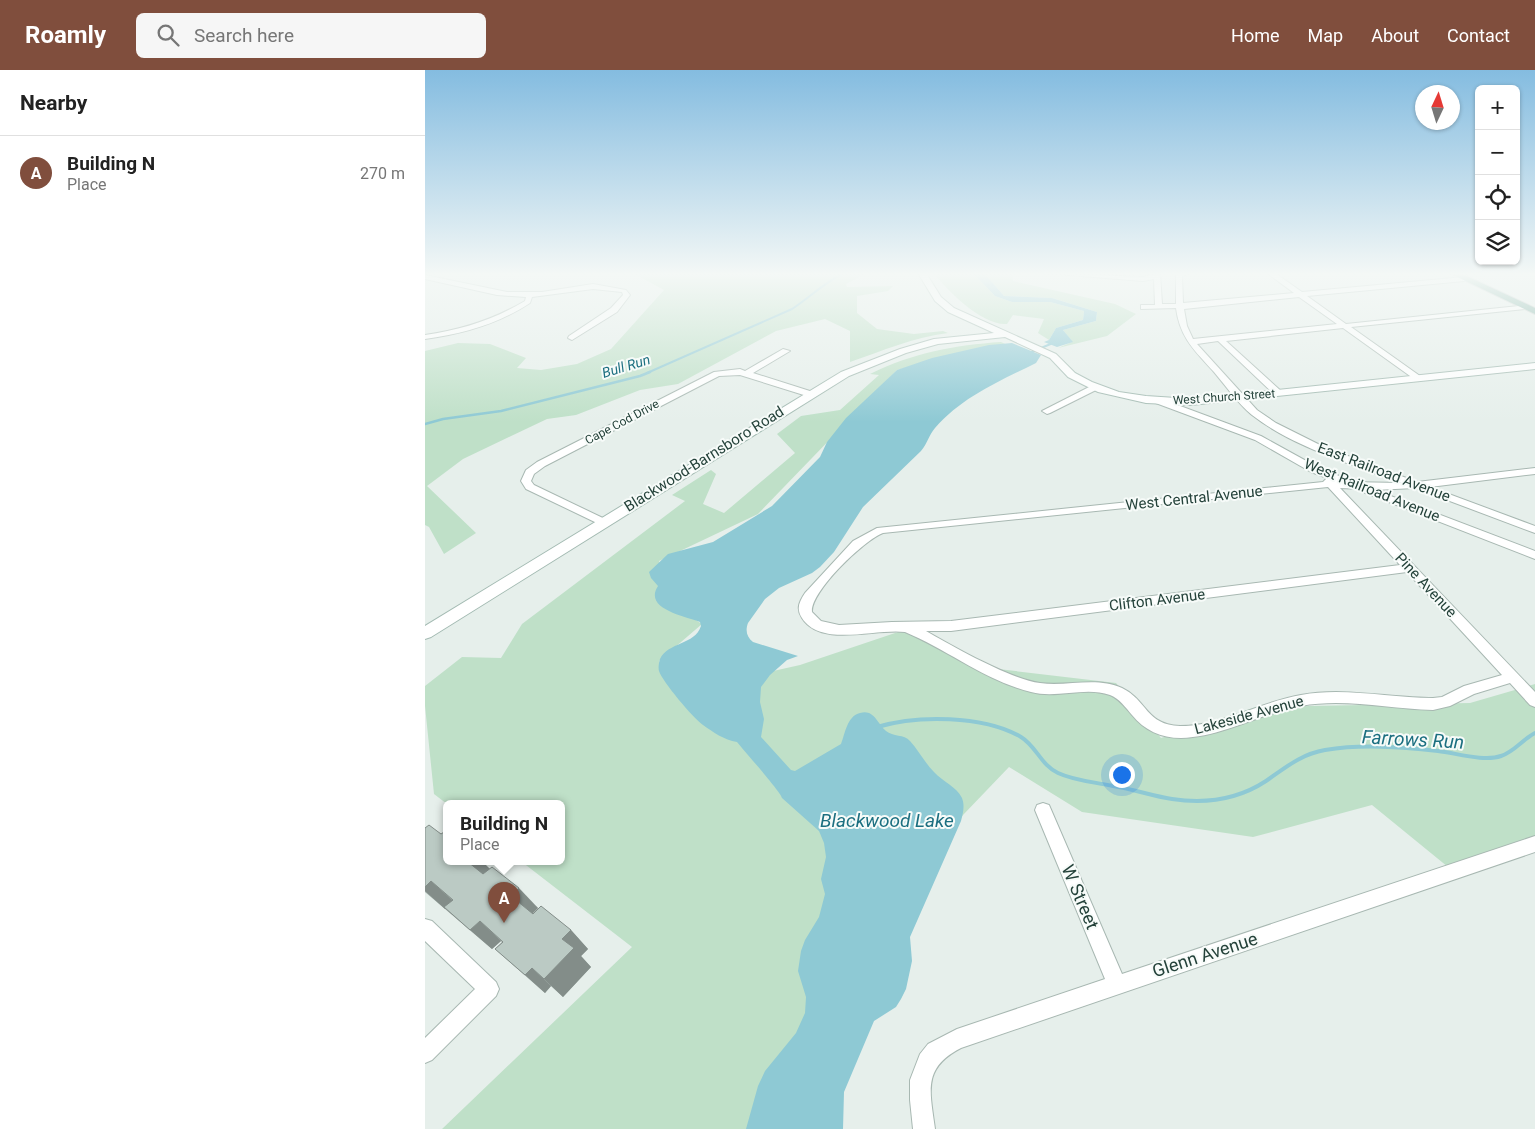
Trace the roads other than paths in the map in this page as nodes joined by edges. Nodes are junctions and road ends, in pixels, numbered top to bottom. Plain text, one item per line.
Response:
1 (492, 322) edge
2 (595, 322) edge
3 (976, 322) edge
4 (1182, 322) edge
5 (1338, 322) edge
6 (1377, 322) edge
7 (1343, 326) junction
8 (1003, 335) junction
9 (425, 337) edge
10 (572, 338) dead end
11 (1220, 339) junction
12 (1191, 342) junction
13 (786, 351) dead end
14 (1535, 366) edge
15 (747, 373) junction
16 (1417, 378) junction
17 (1095, 387) junction
18 (1278, 393) junction
19 (810, 394) junction
20 (1243, 397) junction
21 (1155, 400) junction
22 (1047, 411) dead end
23 (1315, 470) junction
24 (1535, 471) edge
25 (1331, 484) junction
26 (1417, 485) junction
27 (1356, 486) junction
28 (603, 522) junction
29 (1535, 530) edge
30 (857, 543) joint
31 (1535, 555) edge
32 (1410, 568) junction
33 (905, 627) junction
34 (425, 633) edge
35 (1512, 677) junction
36 (1535, 701) edge
37 (1043, 810) dead end
38 (1535, 844) edge
39 (425, 928) edge
40 (1117, 984) junction
41 (425, 1053) edge
42 (923, 1119) edge

1 - 9 street
2 - 10 street
3 - 8 main road, West Church Street
4 - 12 street
5 - 7 street
6 - 7 street
7 - 11 street
7 - 16 street
8 - 17 main road, West Church Street
8 - 19 main road, Blackwood-Barnsboro Road
11 - 12 street
11 - 18 street
12 - 20 street, East Railroad Avenue
13 - 15 street
14 - 16 main road, West Church Street
15 - 19 street, Cape Cod Drive
15 - 28 street, Cape Cod Drive
16 - 18 main road, West Church Street
17 - 21 main road, West Church Street
17 - 22 street
18 - 20 main road, West Church Street
19 - 28 main road, Blackwood-Barnsboro Road
20 - 21 main road, West Church Street
20 - 26 street, East Railroad Avenue
21 - 23 street, West Railroad Avenue
23 - 25 street, Pine Avenue
23 - 27 street, West Railroad Avenue
24 - 26 street, West Central Avenue
25 - 27 street, West Central Avenue
25 - 30 street, West Central Avenue
25 - 32 street, Pine Avenue
26 - 27 street, West Central Avenue
26 - 29 street, East Railroad Avenue
27 - 31 street, West Railroad Avenue
28 - 34 main road, Blackwood-Barnsboro Road
30 - 33 street, Lakeside Avenue
32 - 33 street, Clifton Avenue
32 - 35 street, Pine Avenue
33 - 35 street, Lakeside Avenue
35 - 36 street, Pine Avenue
37 - 40 street, W Street
38 - 40 street, Glenn Avenue
39 - 41 street
40 - 42 street, Glenn Avenue

